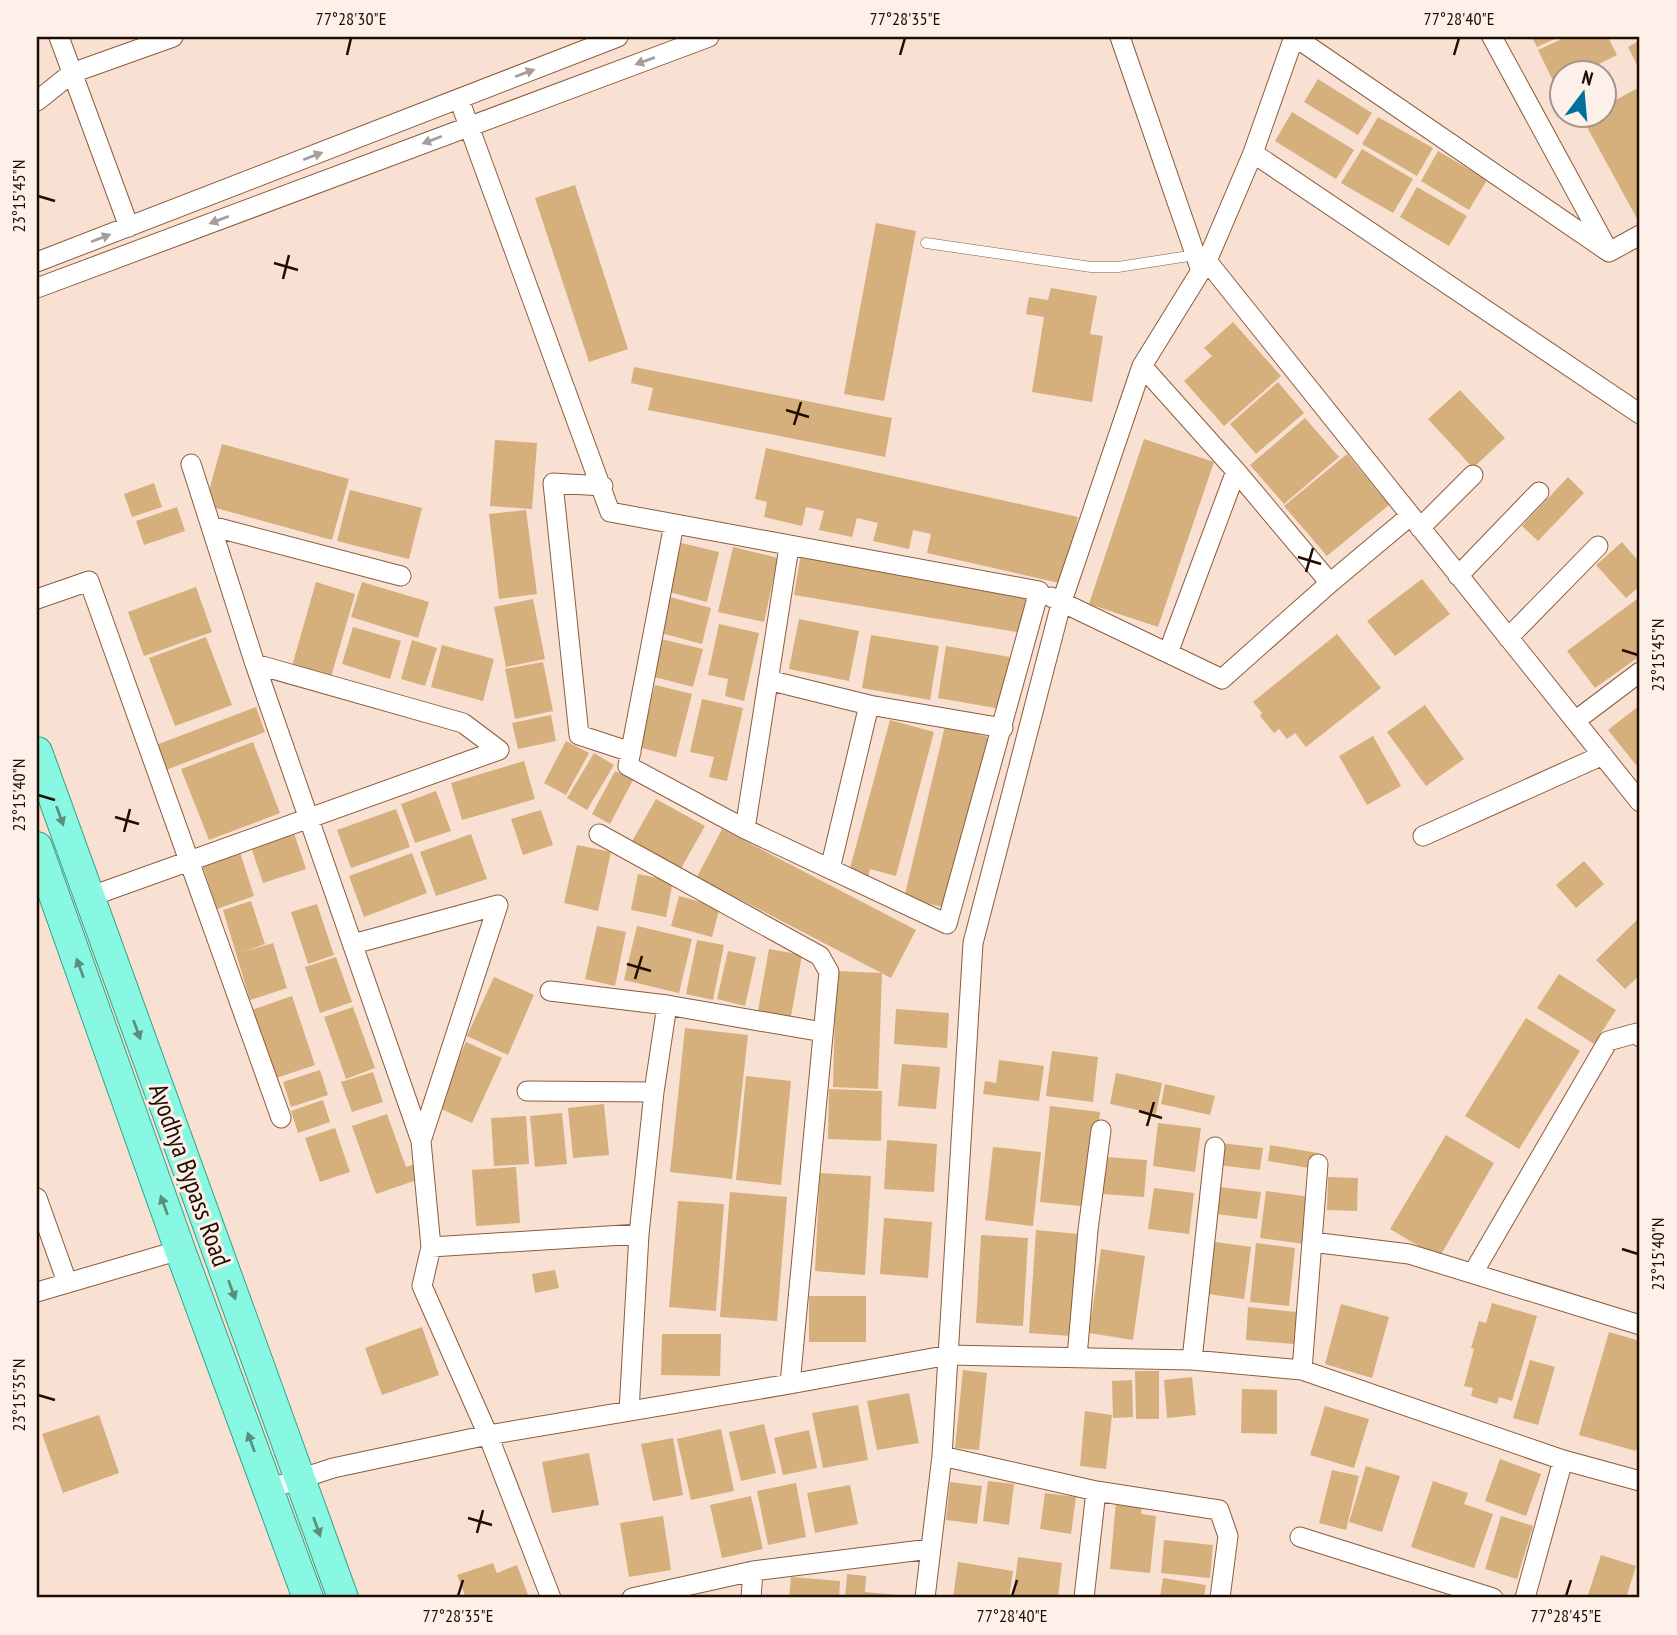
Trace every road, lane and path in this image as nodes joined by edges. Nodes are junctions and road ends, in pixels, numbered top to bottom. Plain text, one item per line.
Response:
1 (59, 37) edge
2 (173, 37) edge
3 (618, 37) edge
4 (709, 37) edge
5 (1120, 37) edge
6 (1294, 37) edge
7 (1492, 37) edge
8 (72, 72) junction
9 (459, 99) junction
10 (37, 101) edge
11 (470, 126) junction
12 (1253, 153) junction
13 (129, 227) junction
14 (1640, 235) edge
15 (926, 243) dead end
16 (1609, 253) junction
17 (37, 262) edge
18 (1201, 262) junction
19 (37, 288) edge
20 (1142, 366) junction
21 (1640, 414) edge
22 (191, 464) dead end
23 (1236, 471) junction
24 (1473, 475) dead end
25 (603, 486) junction
26 (1539, 492) dead end
27 (1415, 522) junction
28 (674, 524) junction
29 (211, 526) junction
30 (1598, 546) dead end
31 (789, 547) junction
32 (401, 576) dead end
33 (1458, 576) junction
34 (1331, 583) junction
35 (1039, 591) junction
36 (37, 599) edge
37 (1061, 604) junction
38 (1508, 638) junction
39 (1168, 653) junction
40 (255, 664) junction
41 (1640, 672) edge
42 (768, 680) junction
43 (869, 705) junction
44 (1575, 721) junction
45 (1003, 728) junction
46 (37, 752) edge
47 (631, 752) junction
48 (1603, 755) junction
49 (1640, 802) edge
50 (309, 818) junction
51 (745, 829) junction
52 (599, 834) dead end
53 (1423, 836) dead end
54 (37, 847) edge
55 (189, 861) junction
56 (830, 869) junction
57 (89, 897) junction
58 (353, 944) junction
59 (550, 991) dead end
60 (667, 1005) junction
61 (823, 1032) junction
62 (1640, 1037) edge
63 (527, 1091) dead end
64 (654, 1092) junction
65 (281, 1118) dead end
66 (1101, 1130) dead end
67 (421, 1141) junction
68 (1215, 1147) dead end
69 (1318, 1164) dead end
70 (37, 1198) edge
71 (639, 1234) junction
72 (1312, 1242) junction
73 (431, 1247) junction
74 (180, 1250) junction
75 (1473, 1273) junction
76 (67, 1282) junction
77 (37, 1292) edge
78 (1640, 1325) edge
79 (949, 1355) junction
80 (1077, 1357) junction
81 (1192, 1360) junction
82 (1302, 1370) junction
83 (790, 1384) junction
84 (629, 1411) junction
85 (488, 1435) junction
86 (943, 1456) junction
87 (1563, 1460) junction
88 (300, 1478) junction
89 (1640, 1482) edge
90 (269, 1489) junction
91 (1096, 1491) junction
92 (1300, 1537) dead end
93 (930, 1549) junction
94 (753, 1571) junction
95 (308, 1598) edge
96 (343, 1598) edge
97 (551, 1598) edge
98 (632, 1598) edge
99 (751, 1598) edge
100 (925, 1598) edge
101 (1084, 1598) edge
102 (1220, 1598) edge
103 (1493, 1598) edge
104 (1525, 1598) edge

1 - 8 street
2 - 8 street
9 -> 3 street
4 -> 11 street
5 - 18 street
6 - 12 street
6 - 16 street
7 - 16 street
8 - 10 street
8 - 13 street
9 - 11 street
13 -> 9 street
11 -> 19 street
11 - 25 street
12 - 18 street
12 - 21 street
17 -> 13 street
14 - 16 street
15 - 18 lane
18 - 20 street
18 - 27 street
20 - 23 street
20 - 37 street
22 - 29 street
23 - 34 street
23 - 39 street
24 - 27 street
25 - 28 street
25 - 47 street
26 - 33 street
27 - 33 street
27 - 34 street
28 - 31 street
28 - 47 street
29 - 32 street
29 - 40 street
30 - 38 street
31 - 35 street
31 - 42 street
33 - 38 street
34 - 39 street
35 - 37 street
35 - 45 street
36 - 55 street
37 - 39 street
37 - 79 street
38 - 44 street
40 - 50 street
40 - 50 street
41 - 44 street
42 - 43 street
42 - 51 street
43 - 45 street
43 - 56 street
44 - 48 street
45 - 56 street
46 -> 57 main road, Ayodhya Bypass Road
47 - 51 street
48 - 49 street
48 - 53 street
50 - 55 street
50 - 58 street
51 - 56 street
52 - 61 street
74 -> 54 main road, Ayodhya Bypass Road
55 - 57 street
55 - 65 street
57 -> 88 main road, Ayodhya Bypass Road
58 - 67 street
58 - 67 street
59 - 60 street
60 - 61 street
60 - 64 street
61 - 83 street
62 - 75 street
63 - 64 street
64 - 71 street
66 - 80 street
67 - 73 street
68 - 81 street
69 - 72 street
70 - 76 street
71 - 73 street
71 - 84 street
72 - 75 street
72 - 82 street
73 - 85 street
74 - 76 street
90 -> 74 main road, Ayodhya Bypass Road
75 - 78 street
76 - 77 street
79 - 80 street
79 - 83 street
79 - 86 street
80 - 81 street
81 - 82 street
82 - 87 street
83 - 84 street
84 - 85 street
85 - 88 street
85 - 97 street
86 - 91 street
86 - 93 street
87 - 89 street
87 - 104 street
88 - 90 street
88 -> 96 main road, Ayodhya Bypass Road
90 - 95 main road, Ayodhya Bypass Road
91 - 101 street
91 - 102 street
92 - 103 street
93 - 94 street
93 - 100 street
94 - 98 street
94 - 99 street

